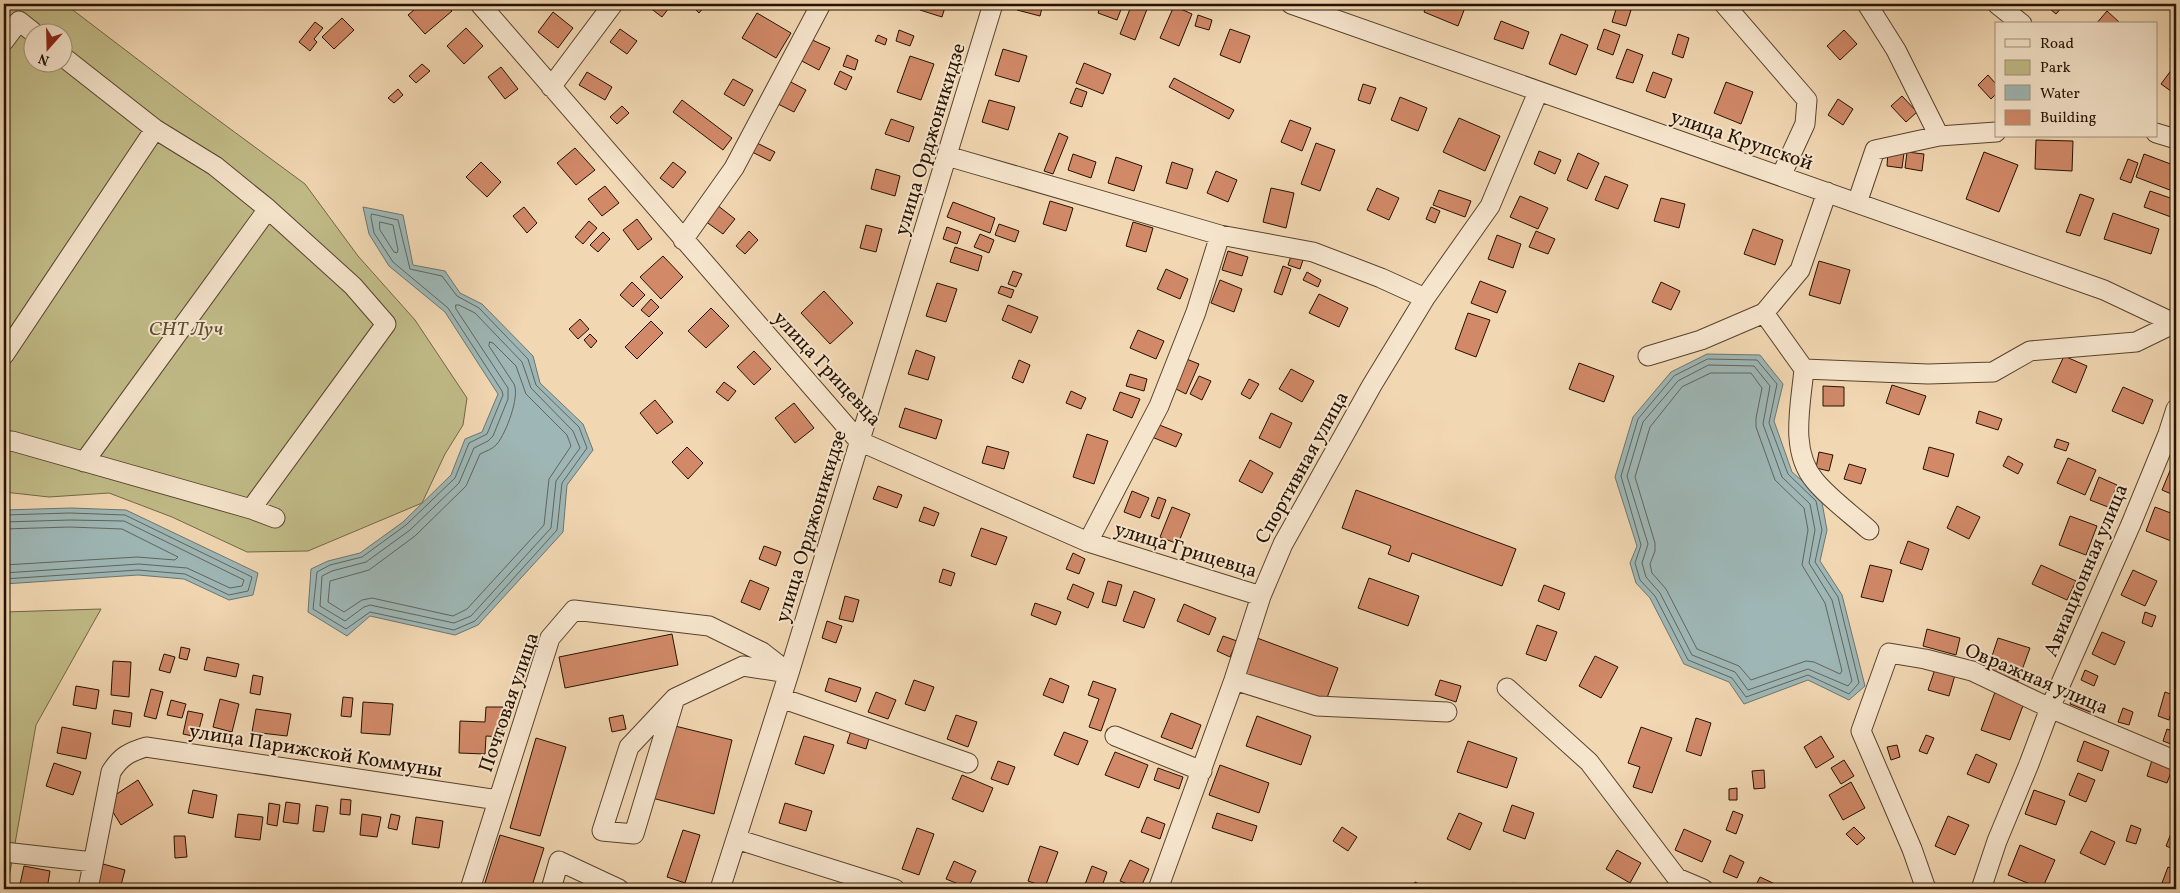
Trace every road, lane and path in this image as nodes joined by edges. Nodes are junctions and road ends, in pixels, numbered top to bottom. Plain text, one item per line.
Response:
1 (480, 4) edge
2 (613, 4) edge
3 (821, 4) edge
4 (993, 4) edge
5 (1291, 4) edge
6 (1724, 4) edge
7 (1867, 4) edge
8 (1996, 4) edge
9 (2019, 22) edge
10 (22, 23) edge
11 (4, 41) edge
12 (72, 64) edge
13 (551, 87) junction
14 (1538, 92) junction
15 (154, 129) junction
16 (1995, 132) edge
17 (2158, 134) edge
18 (1939, 136) junction
19 (2176, 139) edge
20 (947, 156) junction
21 (1781, 176) junction
22 (1827, 192) junction
23 (1857, 203) junction
24 (268, 209) junction
25 (1220, 235) junction
26 (683, 240) junction
27 (1425, 298) junction
28 (1764, 313) junction
29 (2176, 323) edge
30 (4, 355) edge
31 (1648, 356) dead end
32 (1804, 369) junction
33 (2176, 409) edge
34 (859, 441) junction
35 (4, 442) edge
36 (84, 462) junction
37 (251, 509) junction
38 (275, 518) dead end
39 (1869, 530) dead end
40 (1088, 542) junction
41 (1261, 596) junction
42 (789, 673) junction
43 (1234, 680) junction
44 (1507, 688) dead end
45 (675, 698) junction
46 (781, 698) junction
47 (2050, 708) junction
48 (1447, 712) dead end
49 (1115, 736) dead end
50 (2176, 761) edge
51 (968, 763) dead end
52 (1202, 771) junction
53 (498, 800) junction
54 (736, 839) junction
55 (4, 852) edge
56 (93, 862) junction
57 (1672, 884) edge
58 (88, 889) edge
59 (470, 889) edge
60 (551, 889) edge
61 (619, 889) edge
62 (720, 889) edge
63 (895, 889) edge
64 (1158, 889) edge
65 (1703, 889) edge
66 (1926, 889) edge
67 (1981, 889) edge

1 - 13 street, улица Грицевца
2 - 13 street
3 - 26 street
4 - 20 street, улица Орджоникидзе
5 - 14 street, улица Крупской
6 - 21 street
7 - 18 street
8 - 9 street
10 - 11 street
12 - 15 street
13 - 26 street, улица Грицевца
14 - 21 street, улица Крупской
14 - 27 street, Спортивная улица
15 - 24 street
15 - 30 street
16 - 18 street
17 - 19 street
18 - 23 street
20 - 25 street
20 - 34 street, улица Орджоникидзе
21 - 22 street, улица Крупской
22 - 23 street, улица Крупской
22 - 28 street
23 - 29 street, улица Крупской
24 - 36 street
24 - 37 street
25 - 27 street
25 - 40 street
26 - 34 street, улица Грицевца
27 - 41 street, Спортивная улица
28 - 31 street
28 - 32 street
29 - 32 street
32 - 39 street
33 - 47 street, Авиационная улица
34 - 40 street, улица Грицевца
34 - 42 street, улица Орджоникидзе
35 - 36 street
36 - 37 street
37 - 38 street
40 - 41 street, улица Грицевца
41 - 43 street, Спортивная улица
42 - 45 street
42 - 46 street, улица Орджоникидзе
42 - 53 street, Почтовая улица
43 - 48 street
43 - 52 street, Спортивная улица
44 - 57 street
45 - 45 street
46 - 51 street
46 - 54 street, улица Орджоникидзе
47 - 50 street, Овражная улица
47 - 66 street, Овражная улица
47 - 67 street, Авиационная улица
49 - 52 street
52 - 64 street, Спортивная улица
53 - 56 street, улица Парижской Коммуны
53 - 59 street, Почтовая улица
54 - 62 street, улица Орджоникидзе
54 - 63 street
55 - 56 street
56 - 58 street
57 - 65 street
60 - 61 street

